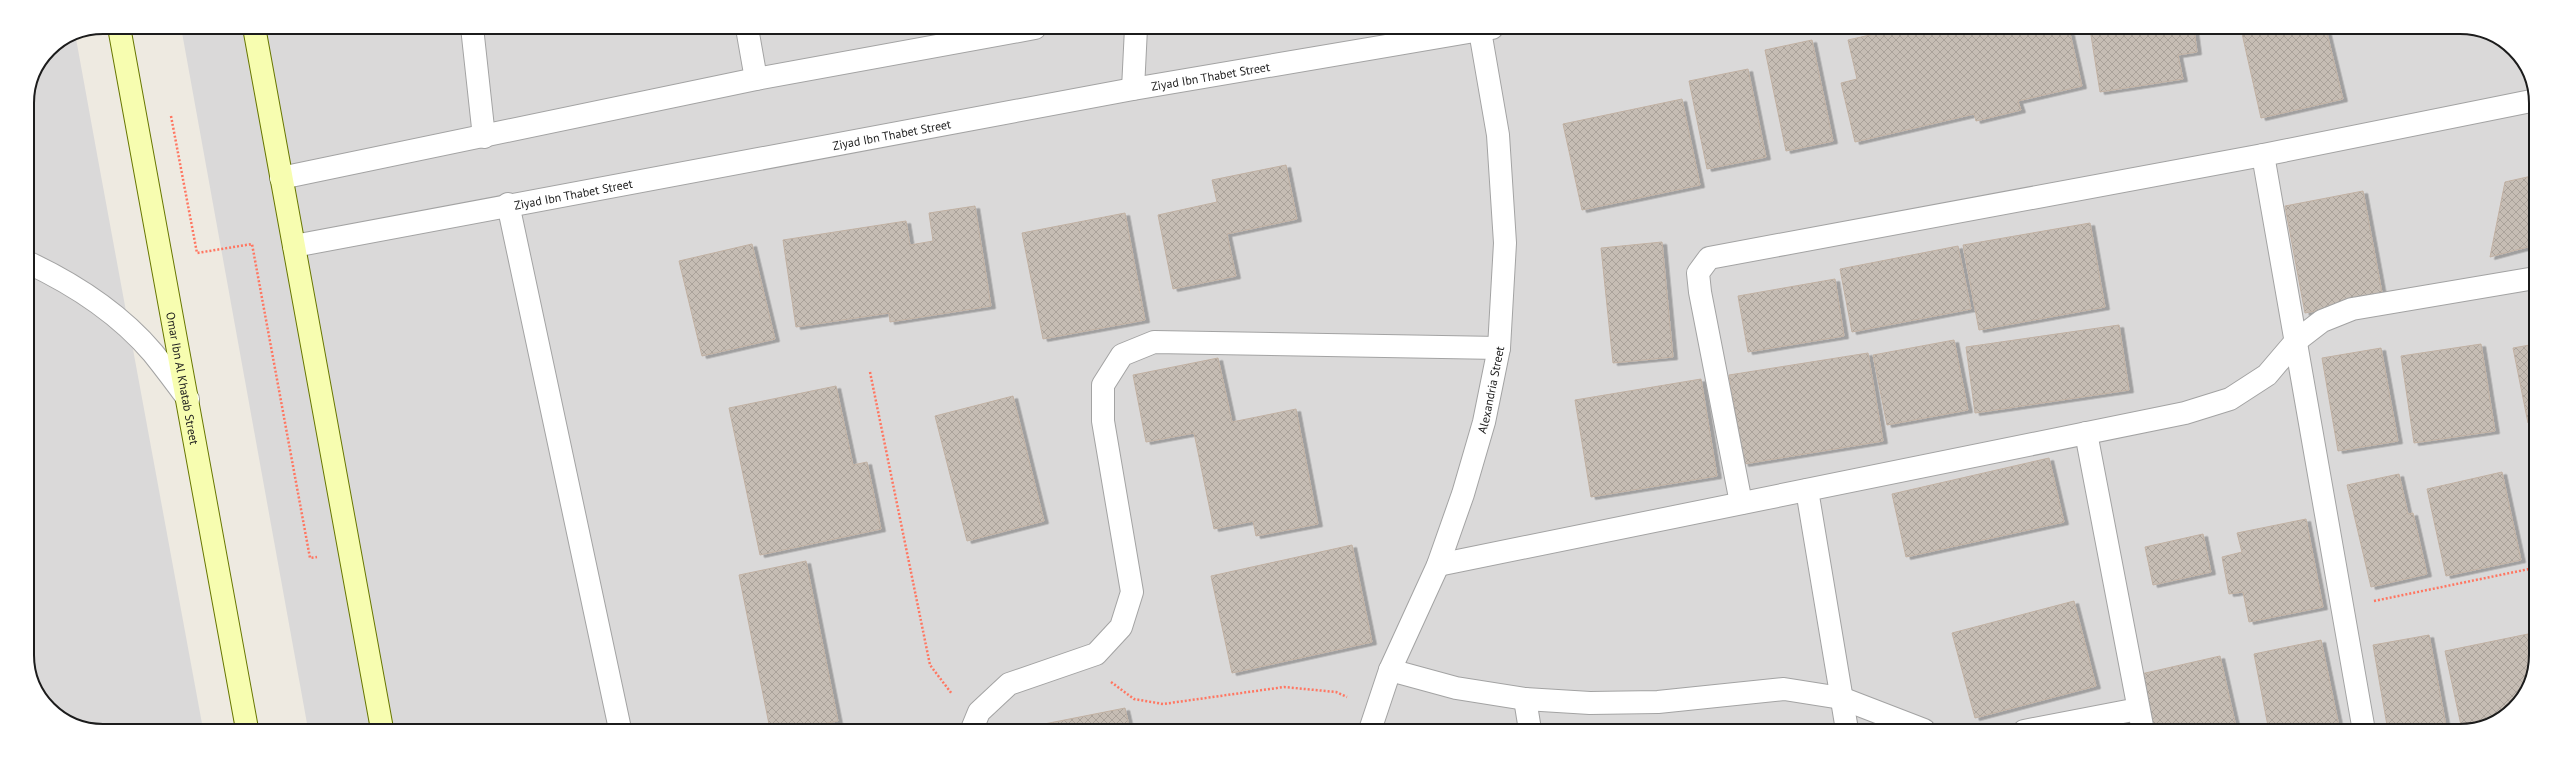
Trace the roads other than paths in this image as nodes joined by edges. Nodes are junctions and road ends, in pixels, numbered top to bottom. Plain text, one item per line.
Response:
1 (120, 34) edge
2 (255, 34) edge
3 (473, 34) edge
4 (748, 34) edge
5 (1002, 34) edge
6 (1136, 34) edge
7 (1462, 34) edge
8 (1486, 34) edge
9 (756, 79) junction
10 (1132, 89) junction
11 (2529, 101) edge
12 (484, 137) junction
13 (2263, 155) junction
14 (281, 178) junction
15 (508, 204) junction
16 (294, 246) junction
17 (34, 265) edge
18 (2529, 279) edge
19 (2296, 342) junction
20 (1499, 348) junction
21 (188, 399) junction
22 (2086, 432) junction
23 (1807, 490) junction
24 (1741, 503) junction
25 (1438, 565) junction
26 (1390, 670) junction
27 (1842, 698) junction
28 (1525, 699) junction
29 (2138, 709) junction
30 (976, 720) edge
31 (246, 724) edge
32 (381, 724) edge
33 (619, 724) edge
34 (1372, 724) edge
35 (1529, 724) edge
36 (1846, 724) edge
37 (1909, 724) edge
38 (2057, 724) edge
39 (2141, 724) edge
40 (2363, 724) edge

1 - 21 street, Omar Ibn Al Khatab Street
2 - 14 street
3 - 12 street
4 - 9 street
5 - 9 street
6 - 10 street
7 - 10 street, Ziyad Ibn Thabet Street
8 - 20 street, Alexandria Street
9 - 12 street
10 - 15 street, Ziyad Ibn Thabet Street
11 - 13 street
12 - 14 street
13 - 19 street
13 - 24 street
14 - 16 street
15 - 16 street, Ziyad Ibn Thabet Street
15 - 33 street
16 - 32 street
17 - 21 street
18 - 19 street
19 - 22 street
19 - 40 street
20 - 25 street, Alexandria Street
20 - 30 street
21 - 31 street, Omar Ibn Al Khatab Street
22 - 23 street
22 - 29 street
23 - 24 street
23 - 27 street
24 - 25 street
25 - 26 street, Alexandria Street
26 - 28 street
26 - 34 street, Alexandria Street
27 - 28 street
27 - 36 street
27 - 37 street
28 - 35 street
29 - 38 street
29 - 39 street

